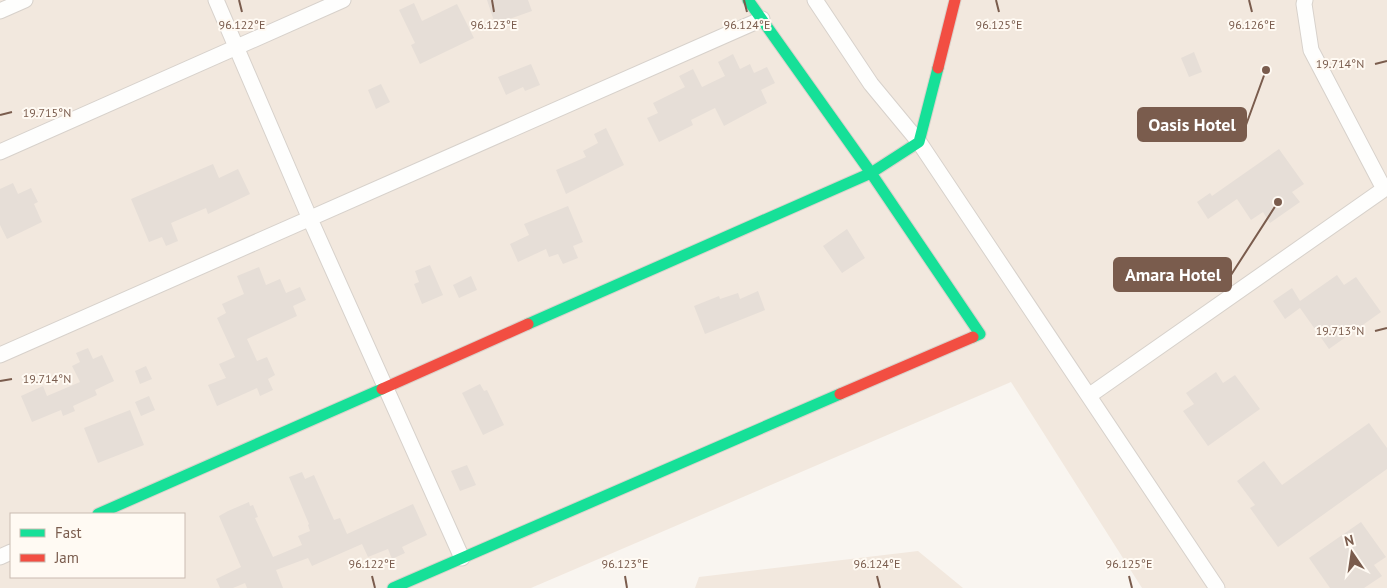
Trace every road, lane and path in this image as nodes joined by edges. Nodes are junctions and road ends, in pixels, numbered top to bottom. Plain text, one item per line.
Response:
1 (25, 0) edge
2 (216, 0) edge
3 (342, 0) edge
4 (748, 0) edge
5 (814, 0) edge
6 (954, 0) edge
7 (1305, 0) edge
8 (0, 11) edge
9 (762, 19) junction
10 (236, 49) junction
11 (919, 142) junction
12 (0, 152) edge
13 (871, 173) junction
14 (1386, 188) edge
15 (310, 218) junction
16 (0, 355) edge
17 (387, 388) junction
18 (1090, 395) junction
19 (100, 513) edge
20 (462, 558) junction
21 (393, 588) edge
22 (1217, 588) edge

1 - 8 street
2 - 10 street
3 - 10 street
4 - 9 street
5 - 11 street
6 - 11 street
7 - 14 street
9 - 13 street
9 - 15 street
10 - 12 street
10 - 15 street
11 - 13 street
11 - 18 street
13 - 17 street
13 - 20 street
14 - 18 street
15 - 16 street
15 - 17 street
17 - 19 street
17 - 20 street
18 - 22 street
20 - 21 street

